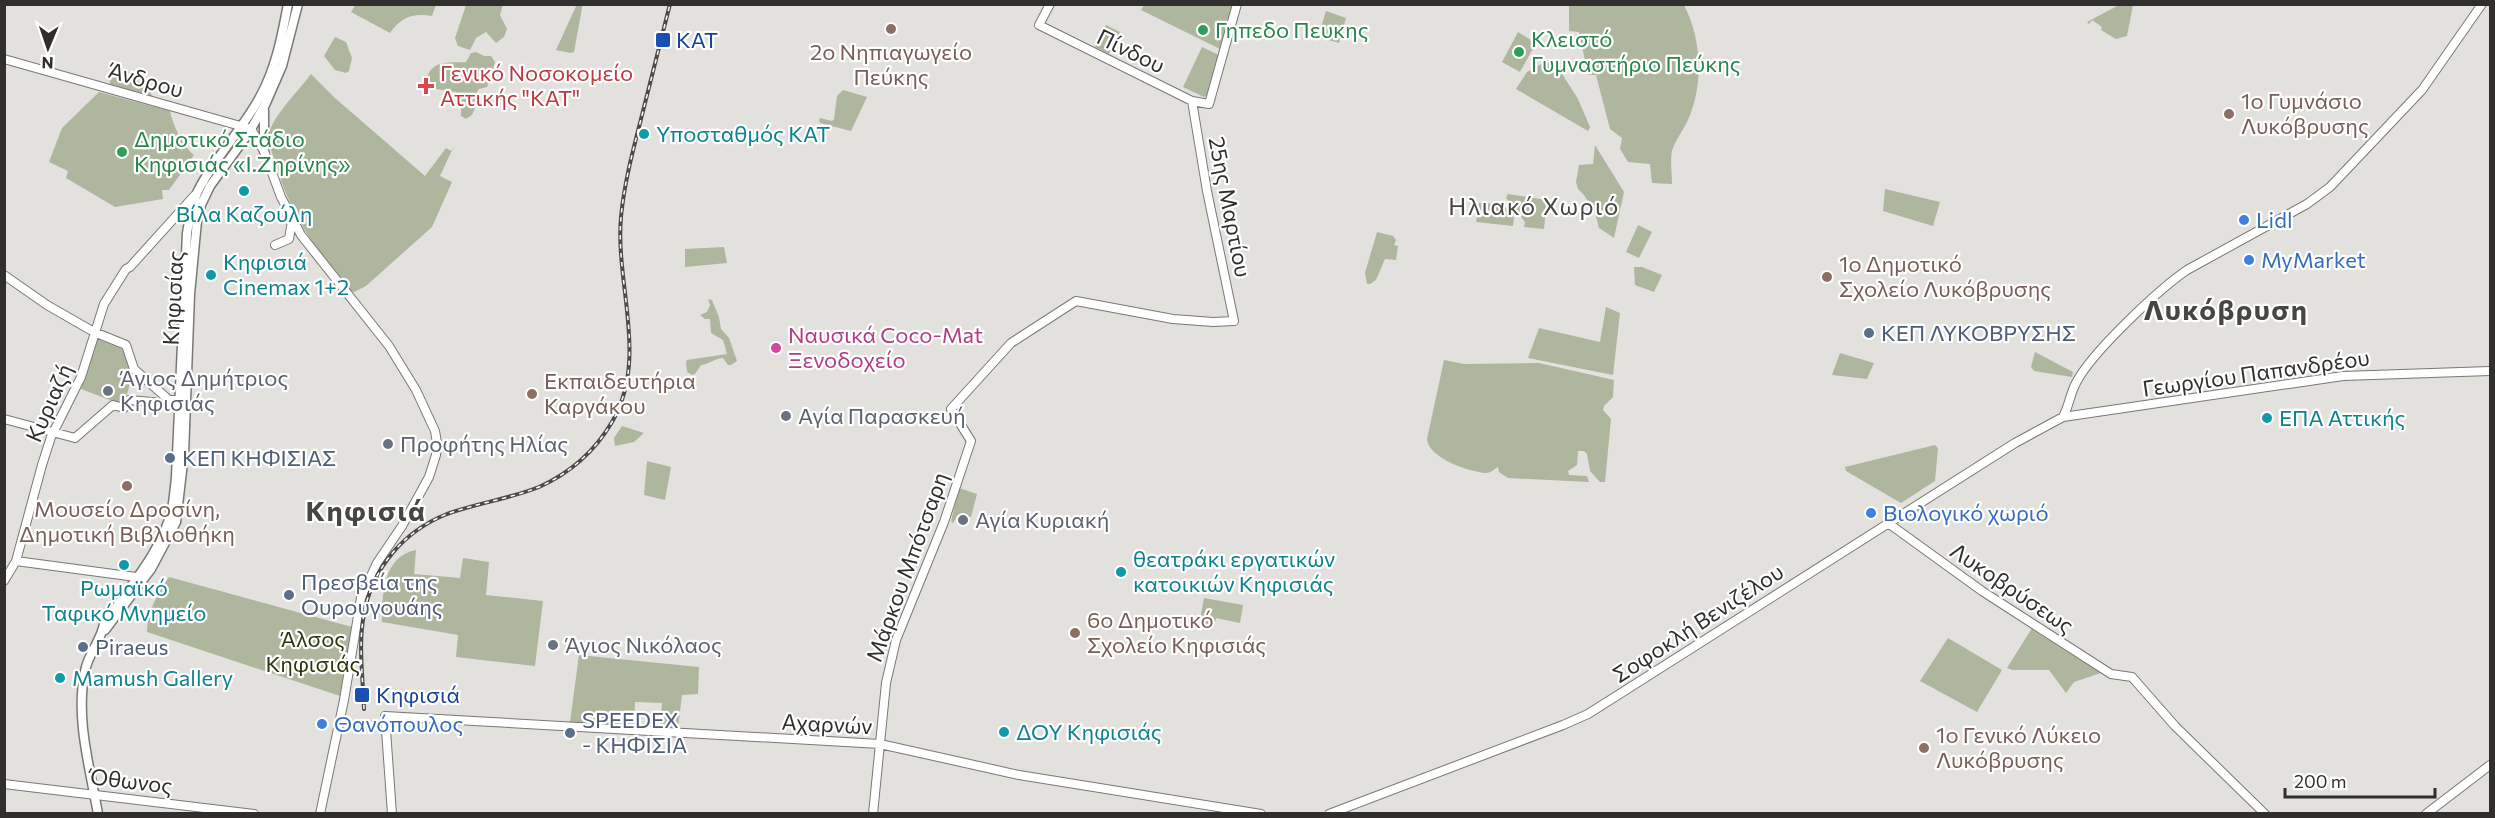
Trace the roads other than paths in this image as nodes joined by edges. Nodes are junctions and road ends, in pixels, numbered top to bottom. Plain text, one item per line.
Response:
1 (288, 4) edge
2 (298, 4) edge
3 (1050, 4) edge
4 (1237, 4) edge
5 (2483, 4) edge
6 (2490, 10) edge
7 (4, 59) edge
8 (1192, 100) junction
9 (265, 105) junction
10 (247, 127) junction
11 (264, 151) junction
12 (198, 192) junction
13 (292, 219) junction
14 (275, 245) dead end
15 (4, 275) edge
16 (94, 332) junction
17 (2490, 371) edge
18 (182, 404) junction
19 (2062, 417) junction
20 (4, 419) edge
21 (53, 433) junction
22 (971, 441) joint
23 (1888, 524) junction
24 (16, 561) junction
25 (136, 577) junction
26 (4, 581) edge
27 (102, 632) junction
28 (880, 744) junction
29 (2490, 765) edge
30 (4, 784) edge
31 (94, 795) junction
32 (98, 813) edge
33 (254, 813) edge
34 (320, 813) edge
35 (392, 813) edge
36 (873, 813) edge
37 (1261, 813) edge
38 (1329, 813) edge
39 (2265, 813) edge
40 (2426, 813) edge

1 - 10 main road, Κηφισίας
2 - 9 main road, Κηφισίας
3 - 8 street, Πίνδου
4 - 8 street, Πίνδου
5 - 6 street
5 - 19 street
7 - 10 street, Άνδρου
8 - 22 street, 25ης Μαρτίου
9 - 10 main road, Κηφισίας
9 - 11 main road
10 - 11 street
10 - 12 main road, Κηφισίας
10 - 18 main road, Κηφισίας
11 - 13 street
12 - 16 street, Κυριαζή
12 - 18 main road, Κηφισίας
13 - 14 street
13 - 34 street
15 - 16 street
16 - 18 street
16 - 21 street, Κυριαζή
17 - 19 street, Γεωργίου Παπανδρέου
18 - 21 street
18 - 25 main road, Κηφισίας
18 - 27 main road, Κηφισίας
19 - 23 street, Σοφοκλή Βενιζέλου
20 - 21 street
21 - 24 street, Κυριαζή
22 - 28 street, Μάρκου Μπότσαρη
23 - 38 street, Σοφοκλή Βενιζέλου
23 - 39 street, Λυκοβρύσεως
24 - 25 street
24 - 26 street, Κυριαζή
25 - 27 main road, Κηφισίας
27 - 31 main road, Κηφισίας
28 - 35 street, Αχαρνών
28 - 36 street, Μάρκου Μπότσαρη
28 - 37 street, Αχαρνών
29 - 40 street
30 - 31 street, Όθωνος
31 - 32 main road, Κηφισίας
31 - 33 street, Όθωνος

